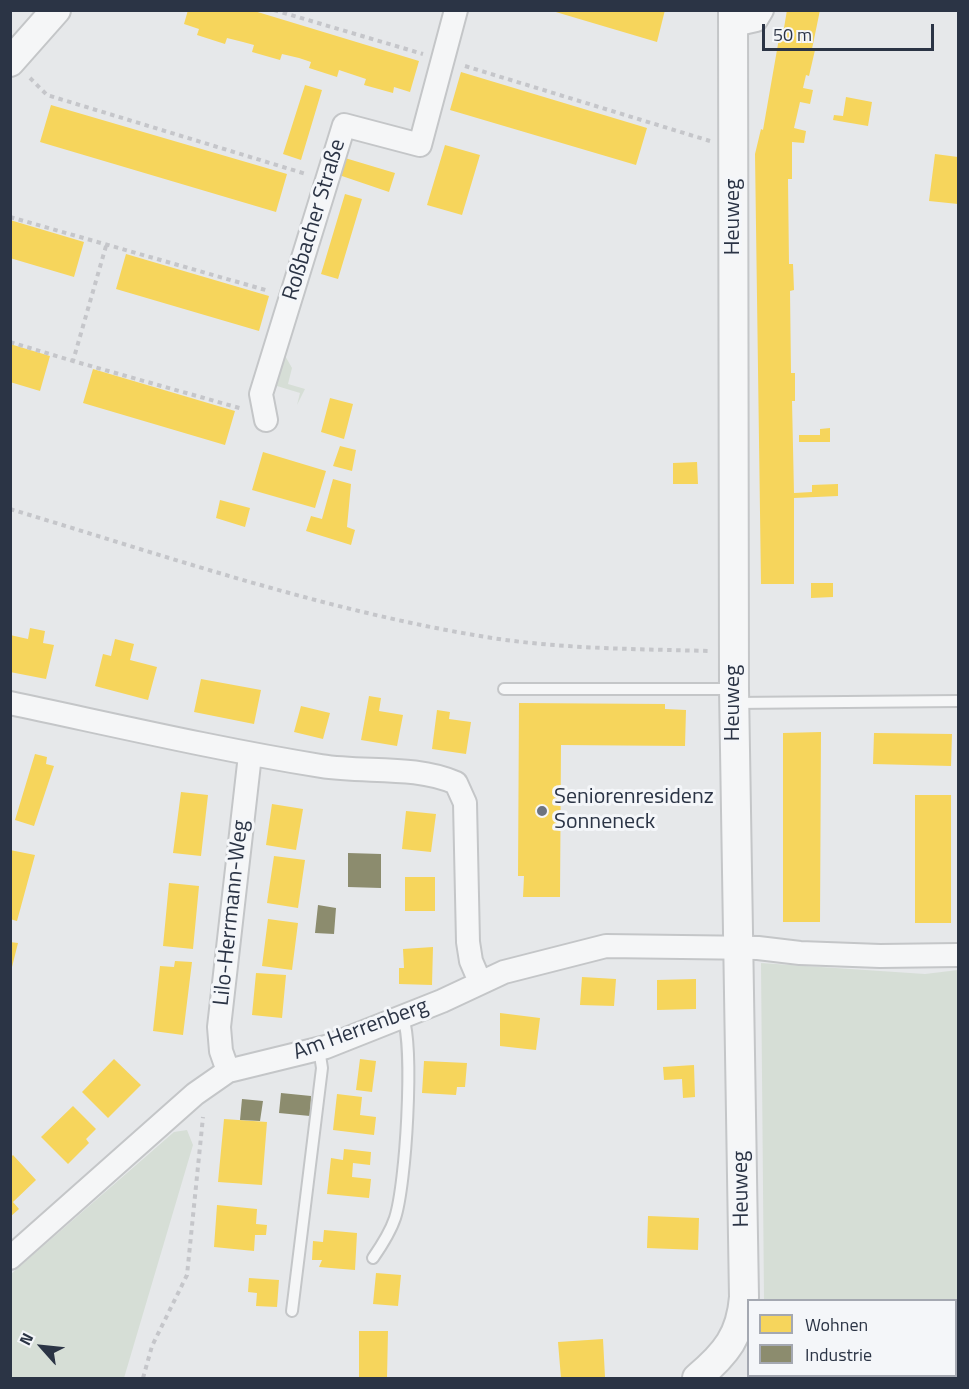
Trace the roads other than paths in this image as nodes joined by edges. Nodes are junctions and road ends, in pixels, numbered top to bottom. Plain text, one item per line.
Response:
1 (56, 10) edge
2 (456, 10) edge
3 (762, 10) edge
4 (734, 18) edge
5 (11, 61) edge
6 (265, 418) road end
7 (504, 689) dead end
8 (734, 696) junction
9 (958, 701) edge
10 (11, 705) edge
11 (250, 754) junction
12 (738, 948) junction
13 (958, 955) edge
14 (480, 982) junction
15 (403, 1017) junction
16 (320, 1049) junction
17 (228, 1071) junction
18 (10, 1258) edge
19 (373, 1258) dead end
20 (292, 1311) dead end
21 (697, 1378) edge

1 - 5 street
2 - 6 street, Roßbacher Straße
3 - 4 street
4 - 8 street, Heuweg
7 - 8 lane
8 - 9 lane
8 - 12 street, Heuweg
10 - 11 street
11 - 14 street
11 - 17 street, Lilo-Herrmann-Weg
12 - 13 street, Am Herrenberg
12 - 14 street, Am Herrenberg
12 - 21 street, Heuweg
14 - 15 street, Am Herrenberg
15 - 16 street, Am Herrenberg
15 - 19 lane
16 - 17 street, Am Herrenberg
16 - 20 lane
17 - 18 street, Am Herrenberg

